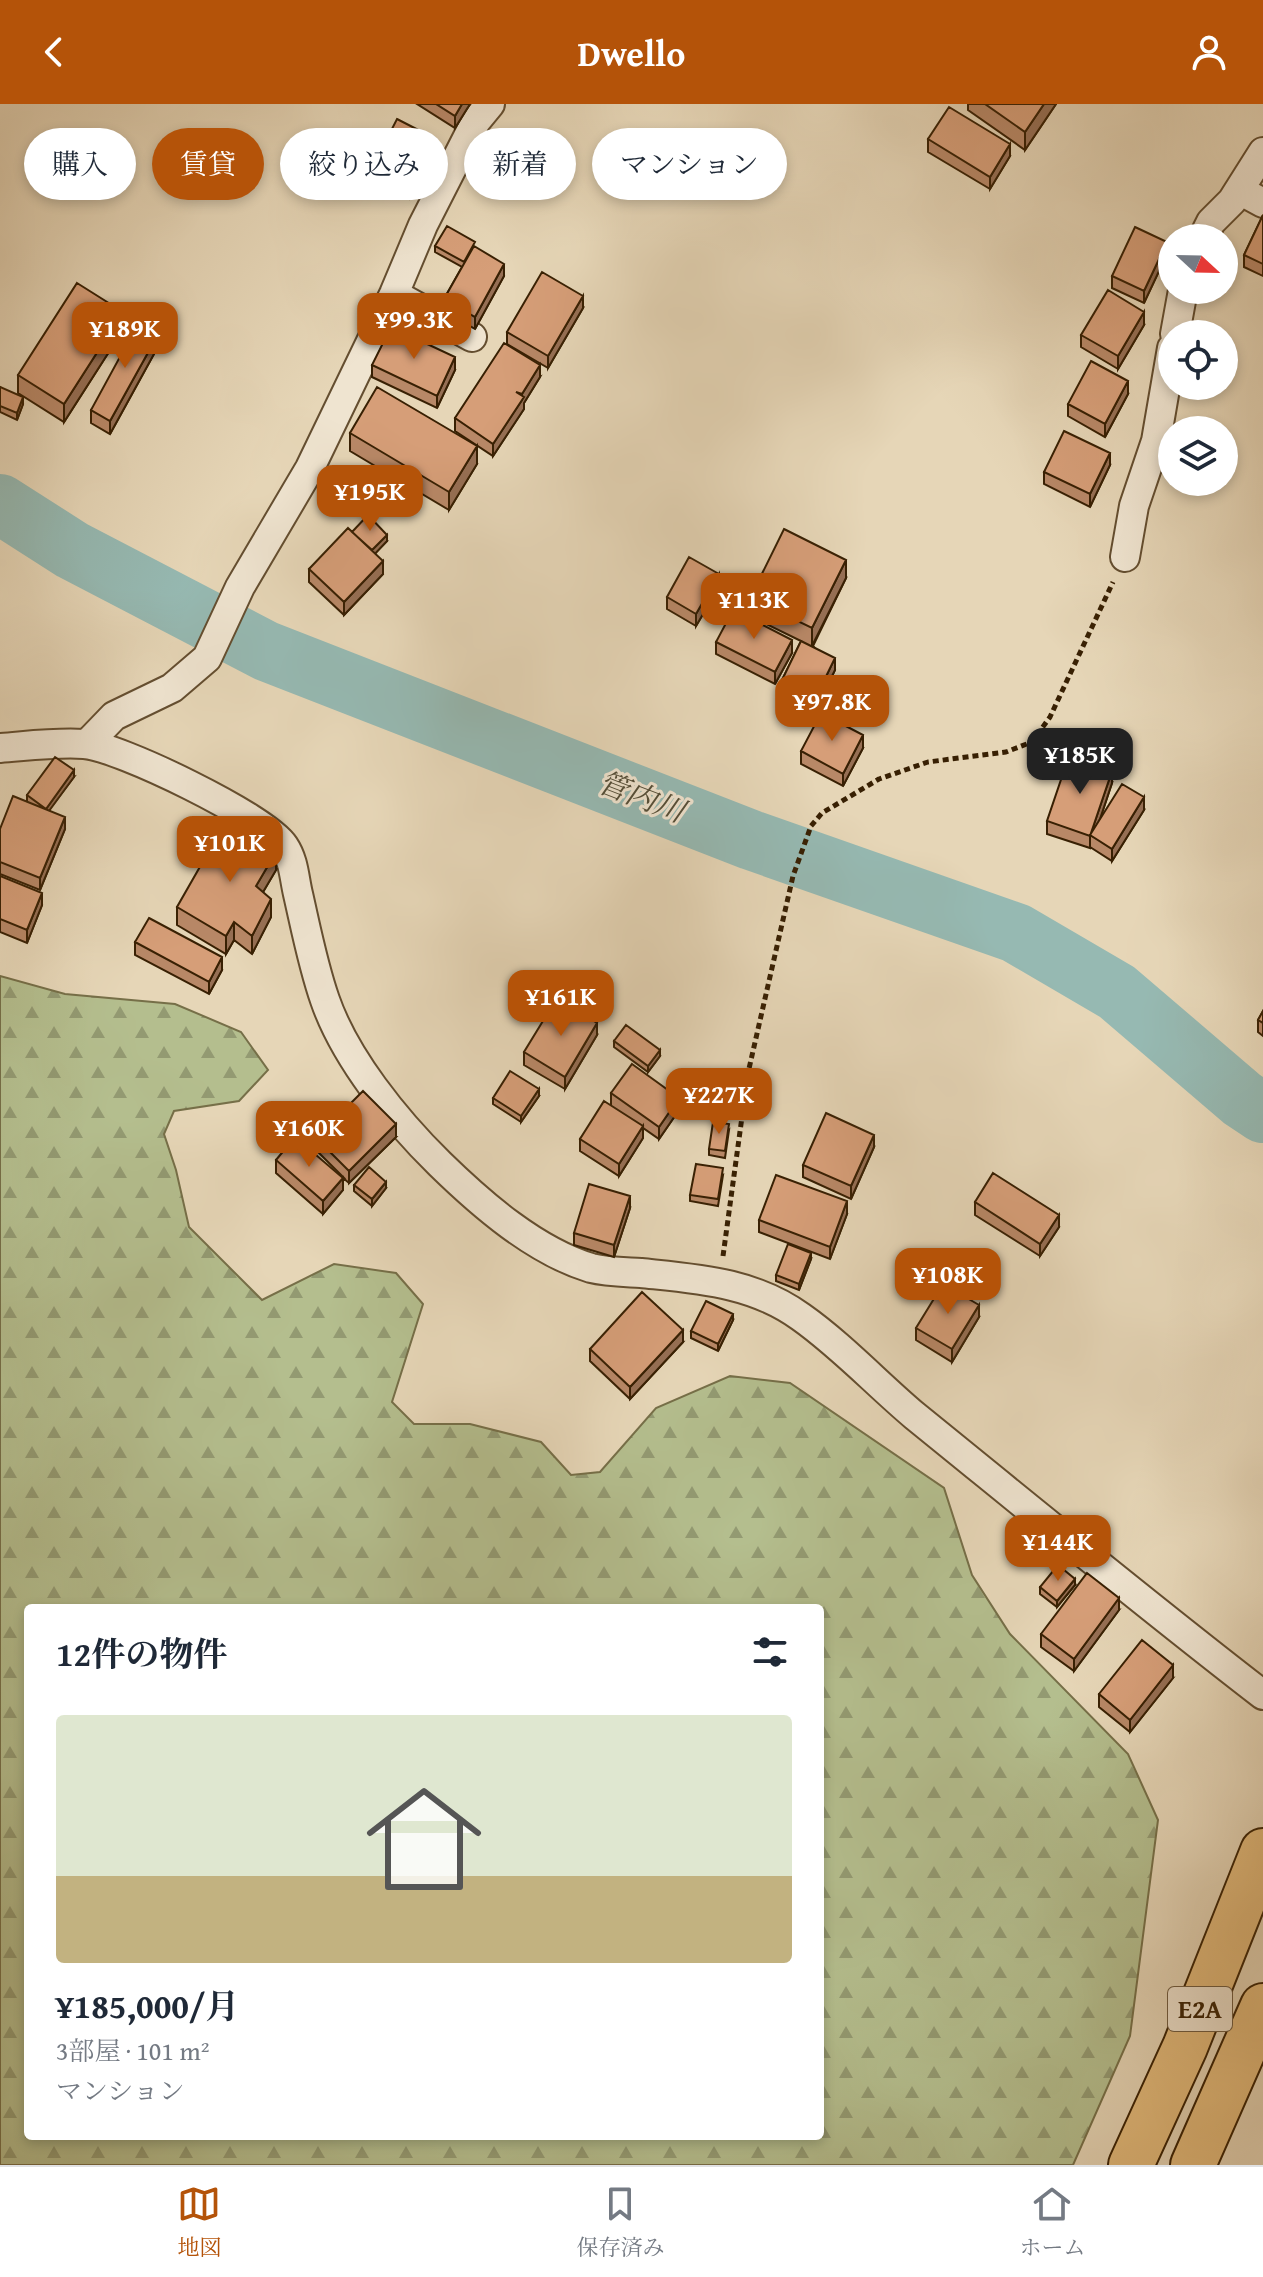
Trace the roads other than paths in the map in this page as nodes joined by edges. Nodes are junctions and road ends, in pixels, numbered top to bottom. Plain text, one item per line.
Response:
1 (490, 104) edge
2 (1263, 152) edge
3 (1251, 196) edge
4 (1210, 224) edge
5 (394, 294) junction
6 (472, 337) dead end
7 (1163, 400) edge
8 (1125, 557) road end
9 (87, 744) junction
10 (0, 748) edge
11 (1263, 1695) edge
12 (1263, 1851) edge
13 (1263, 2006) edge
14 (1131, 2165) edge
15 (1193, 2165) edge

1 - 5 street
2 - 3 street
3 - 4 street
5 - 6 street
5 - 9 street
7 - 8 street
9 - 10 street
9 - 11 street
12 - 14 highway, E2A
13 - 15 highway, E2A

